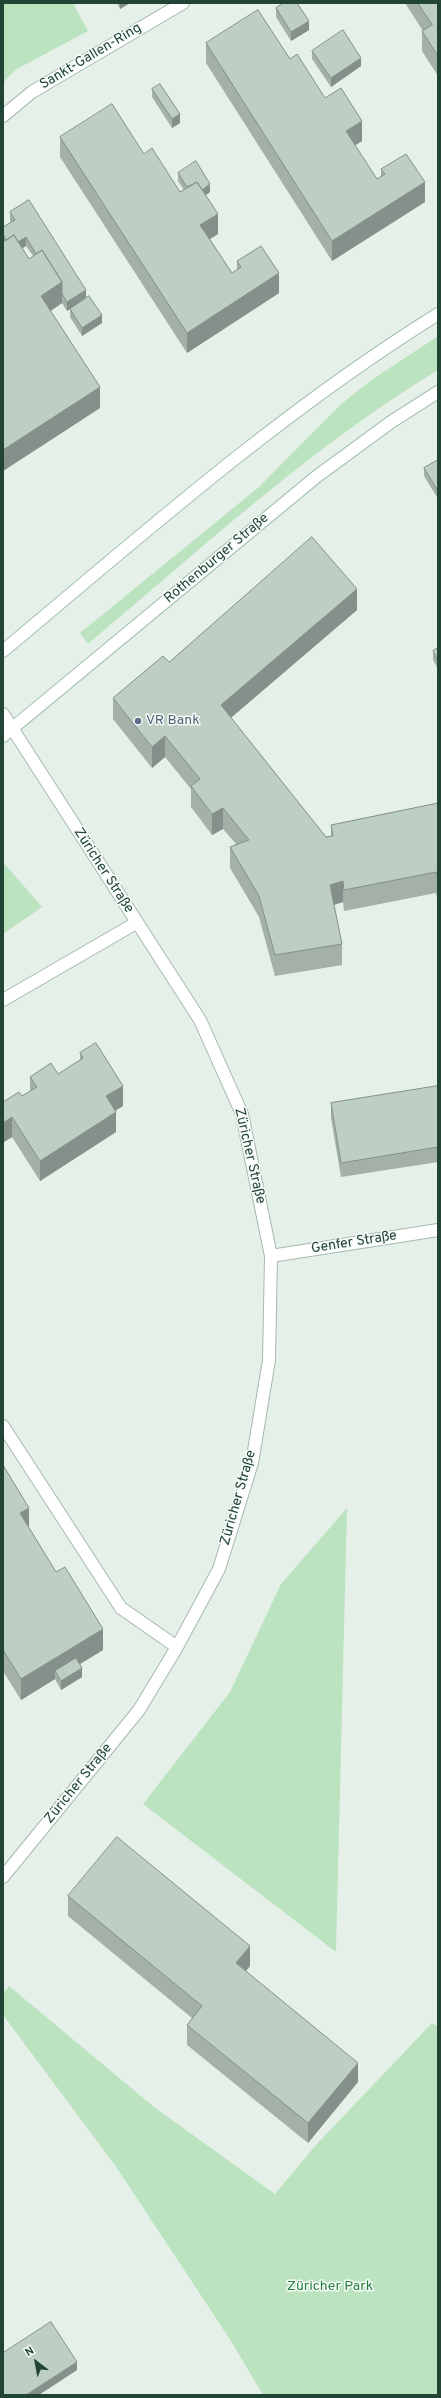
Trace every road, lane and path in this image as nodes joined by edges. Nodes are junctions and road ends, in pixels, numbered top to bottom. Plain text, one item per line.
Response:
1 (183, 3) edge
2 (3, 116) edge
3 (438, 314) edge
4 (438, 392) edge
5 (3, 651) edge
6 (3, 714) edge
7 (8, 732) edge
8 (136, 923) junction
9 (3, 1000) edge
10 (438, 1230) edge
11 (271, 1256) junction
12 (3, 1426) edge
13 (177, 1647) junction
14 (3, 1877) edge

1 - 2 street, Sankt-Gallen-Ring
3 - 5 street
4 - 7 street, Rothenburger Straße
6 - 7 street, Züricher Straße
7 - 8 street, Züricher Straße
8 - 9 street
8 - 11 street, Züricher Straße
10 - 11 street, Genfer Straße
11 - 13 street, Züricher Straße
12 - 13 street
13 - 14 street, Züricher Straße

